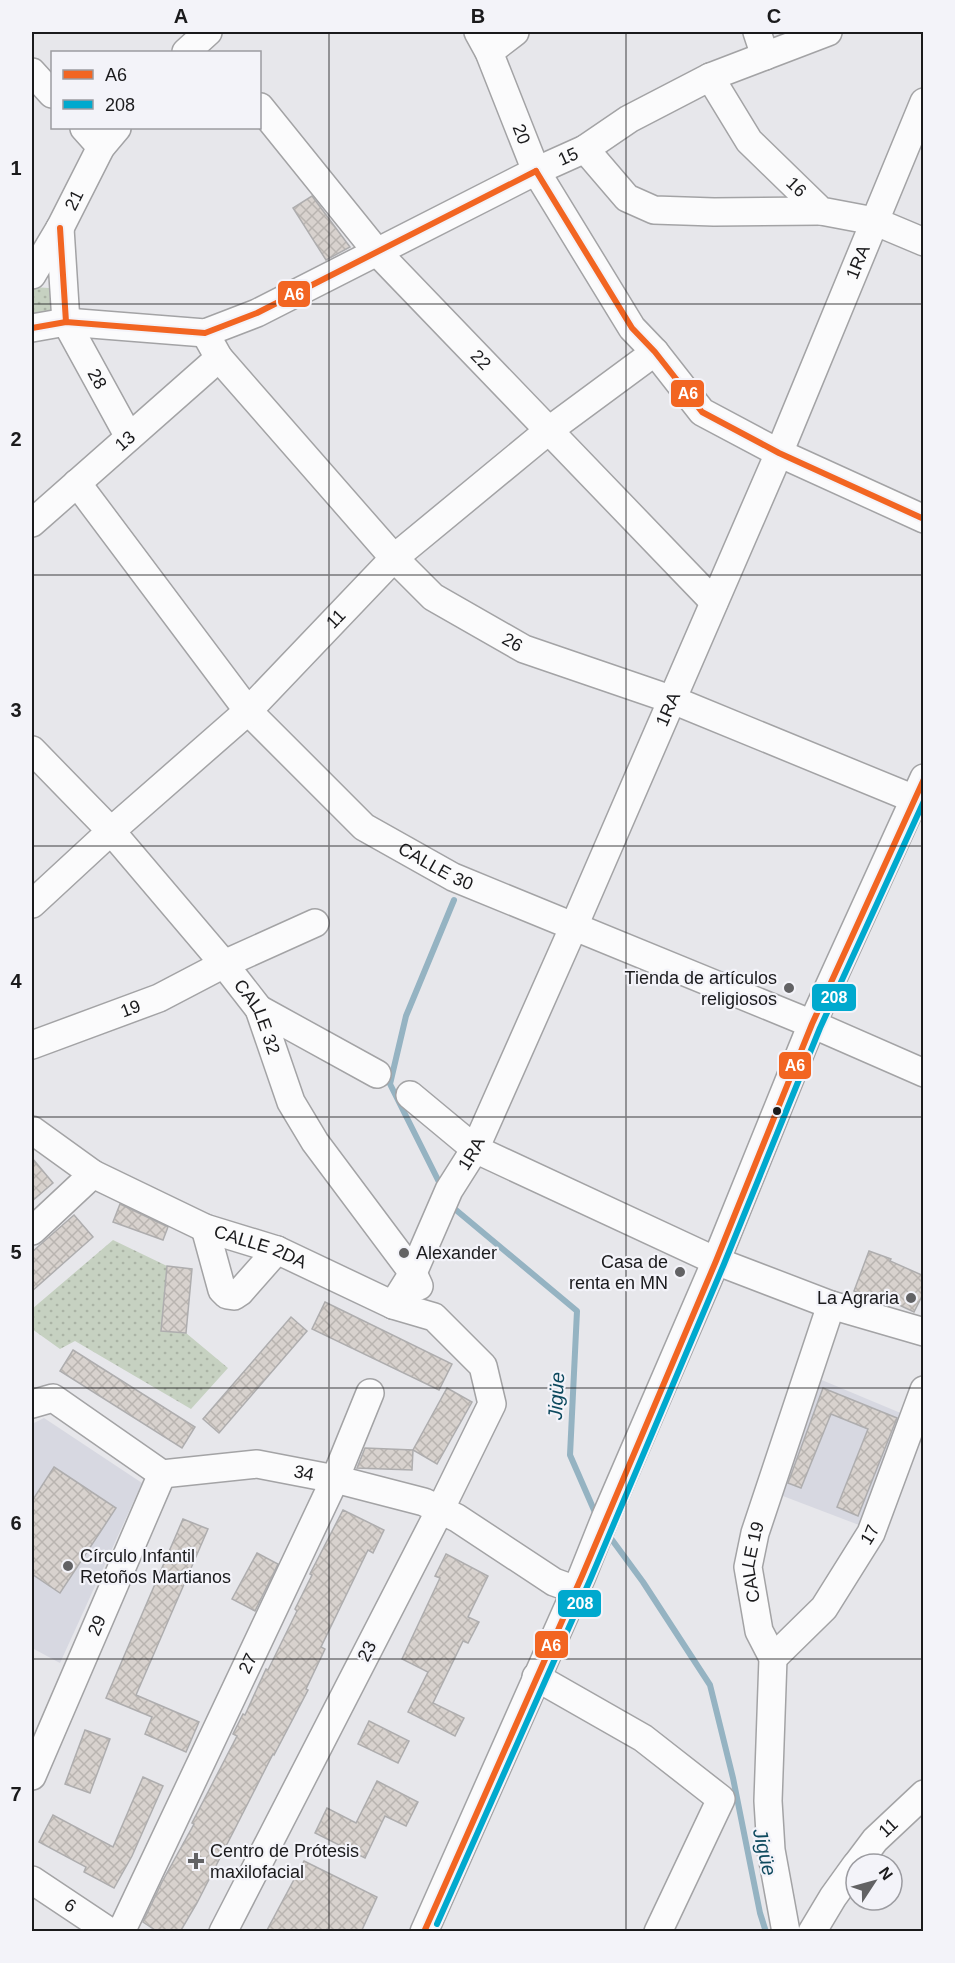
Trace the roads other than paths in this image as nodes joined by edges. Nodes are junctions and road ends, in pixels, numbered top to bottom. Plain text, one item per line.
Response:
1 (515, 32) edge
2 (828, 32) edge
3 (483, 42) edge
4 (761, 44) edge
5 (32, 72) edge
6 (710, 77) junction
7 (51, 93) edge
8 (924, 102) edge
9 (261, 108) edge
10 (101, 134) edge
11 (585, 149) junction
12 (536, 171) junction
13 (821, 211) junction
14 (874, 221) junction
15 (60, 228) junction
16 (924, 242) edge
17 (377, 252) junction
18 (32, 275) edge
19 (66, 322) junction
20 (32, 328) edge
21 (205, 333) junction
22 (655, 352) junction
23 (219, 358) junction
24 (548, 431) junction
25 (129, 437) junction
26 (779, 453) junction
27 (77, 483) junction
28 (924, 519) edge
29 (32, 523) edge
30 (394, 558) junction
31 (714, 602) junction
32 (673, 700) junction
33 (248, 711) junction
34 (32, 750) edge
35 (920, 794) edge
36 (111, 831) junction
37 (32, 904) edge
38 (315, 923) dead end
39 (574, 926) junction
40 (224, 963) junction
41 (259, 1009) junction
42 (812, 1024) junction
43 (32, 1045) edge
44 (924, 1073) edge
45 (377, 1074) dead end
46 (410, 1095) dead end
47 (32, 1130) edge
48 (475, 1149) junction
49 (93, 1174) junction
50 (205, 1228) junction
51 (32, 1231) edge
52 (277, 1250) junction
53 (716, 1261) junction
54 (413, 1274) junction
55 (393, 1305) junction
56 (831, 1305) junction
57 (434, 1317) junction
58 (924, 1332) edge
59 (483, 1366) joint
60 (924, 1390) edge
61 (370, 1393) dead end
62 (32, 1404) edge
63 (162, 1474) junction
64 (335, 1479) junction
65 (440, 1510) junction
66 (576, 1590) junction
67 (773, 1658) junction
68 (536, 1677) junction
69 (32, 1776) edge
70 (924, 1794) edge
71 (866, 1852) edge
72 (32, 1880) edge
73 (844, 1882) edge
74 (434, 1928) edge
75 (110, 1932) edge
76 (121, 1932) edge
77 (223, 1932) edge
78 (658, 1932) edge
79 (786, 1932) edge
80 (812, 1932) edge

1 - 3 street
2 - 4 street, 15
3 - 12 street, 20
4 - 6 street, 15
5 - 7 street
6 - 11 street, 15
6 - 13 street, 16
8 - 14 street, 1RA
9 - 17 street, 22
10 - 15 street, 21
11 - 12 street, 15
11 - 13 street
12 - 17 street, 15
12 - 22 street, 20
13 - 14 street, 16
14 - 16 street, 16
14 - 26 street, 1RA
15 - 18 street, 21
15 - 19 street
17 - 21 street, 15
17 - 24 street, 22
19 - 20 street, 15
19 - 21 street, 15
19 - 25 street, 28
21 - 23 street, 26
22 - 24 street, 11
22 - 26 street, 20
23 - 25 street, 13
23 - 30 street, 26
24 - 30 street, 11
24 - 31 street, 22
25 - 27 street, 13
26 - 28 street, 20
26 - 31 street, 1RA
27 - 29 street, 13
27 - 33 street, CALLE 30
30 - 32 street, 26
30 - 33 street, 11
31 - 32 street, 1RA
32 - 35 street, 26
32 - 39 street, 1RA
33 - 36 street, 11
33 - 39 street, CALLE 30
34 - 36 street, CALLE 32
35 - 42 street
36 - 37 street, 11
36 - 40 street, CALLE 32
38 - 40 street, 19
39 - 42 street, CALLE 30
39 - 48 street, 1RA
40 - 41 street, CALLE 32
40 - 43 street, 19
41 - 45 street
41 - 54 street, CALLE 32
42 - 44 street, CALLE 30
42 - 53 street
46 - 48 street
47 - 49 street, CALLE 2DA
48 - 53 street
48 - 54 street, 1RA
49 - 50 street, CALLE 2DA
49 - 51 street
50 - 52 street, CALLE 2DA
50 - 52 street
52 - 55 street, CALLE 2DA
53 - 56 street
53 - 66 street
54 - 55 street, 1RA
54 - 57 street, CALLE 32
55 - 57 street, CALLE 2DA
56 - 58 street
56 - 67 street, CALLE 19
57 - 59 street, CALLE 2DA
59 - 65 street, 23
60 - 67 street, 17
61 - 64 street, 27
62 - 63 street
63 - 64 street, 34
63 - 69 street, 29
64 - 65 street, 34
64 - 76 street, 27
65 - 66 street, 34
65 - 77 street, 23
66 - 68 street
67 - 79 street, CALLE 19
68 - 74 street
68 - 78 street
70 - 71 street, 11
72 - 75 street, 6
73 - 80 street, 11

